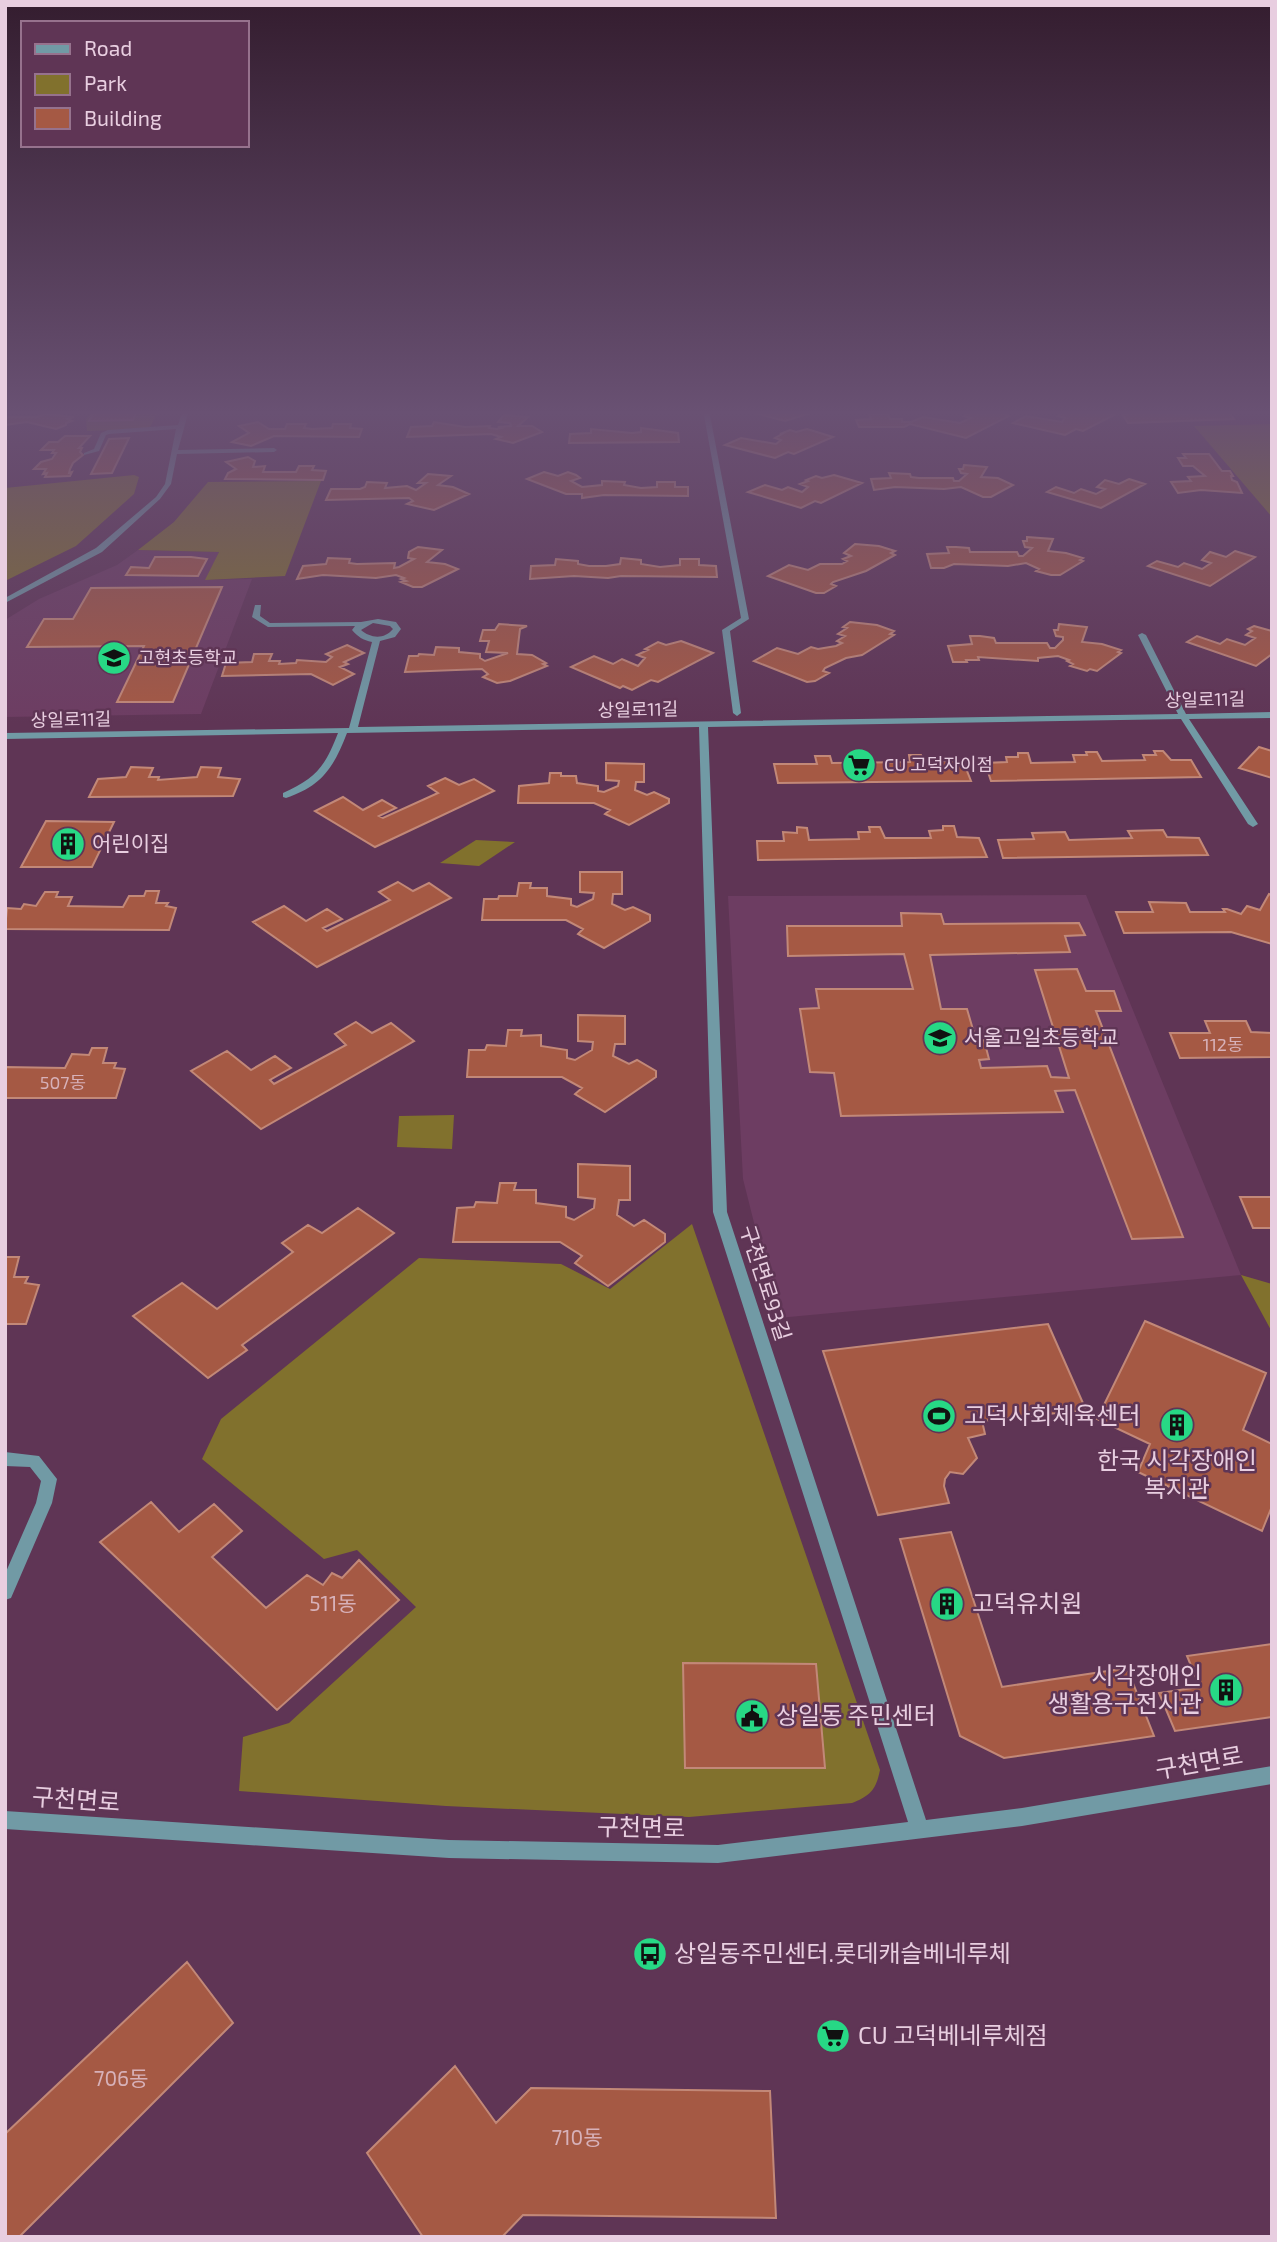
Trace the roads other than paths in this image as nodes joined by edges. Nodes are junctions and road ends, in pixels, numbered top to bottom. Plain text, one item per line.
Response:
1 (139, 515) edge
2 (726, 515) edge
3 (5, 601) edge
4 (258, 607) dead end
5 (360, 624) junction
6 (1142, 635) dead end
7 (376, 640) junction
8 (737, 713) dead end
9 (1272, 715) edge
10 (1183, 716) junction
11 (703, 724) junction
12 (348, 731) junction
13 (5, 736) edge
14 (286, 795) dead end
15 (1253, 824) dead end
16 (5, 1459) edge
17 (5, 1594) edge
18 (1272, 1775) edge
19 (5, 1819) edge
20 (920, 1830) junction

1 - 3 street
2 - 8 street
4 - 5 street
5 - 7 street
5 - 7 street
6 - 10 street
7 - 12 street
9 - 10 street, 상일로11길
10 - 11 street, 상일로11길
10 - 15 street
11 - 12 street, 상일로11길
11 - 20 street, 구천면로93길
12 - 13 street, 상일로11길
12 - 14 street
16 - 17 street
18 - 20 street, 구천면로
19 - 20 street, 구천면로

